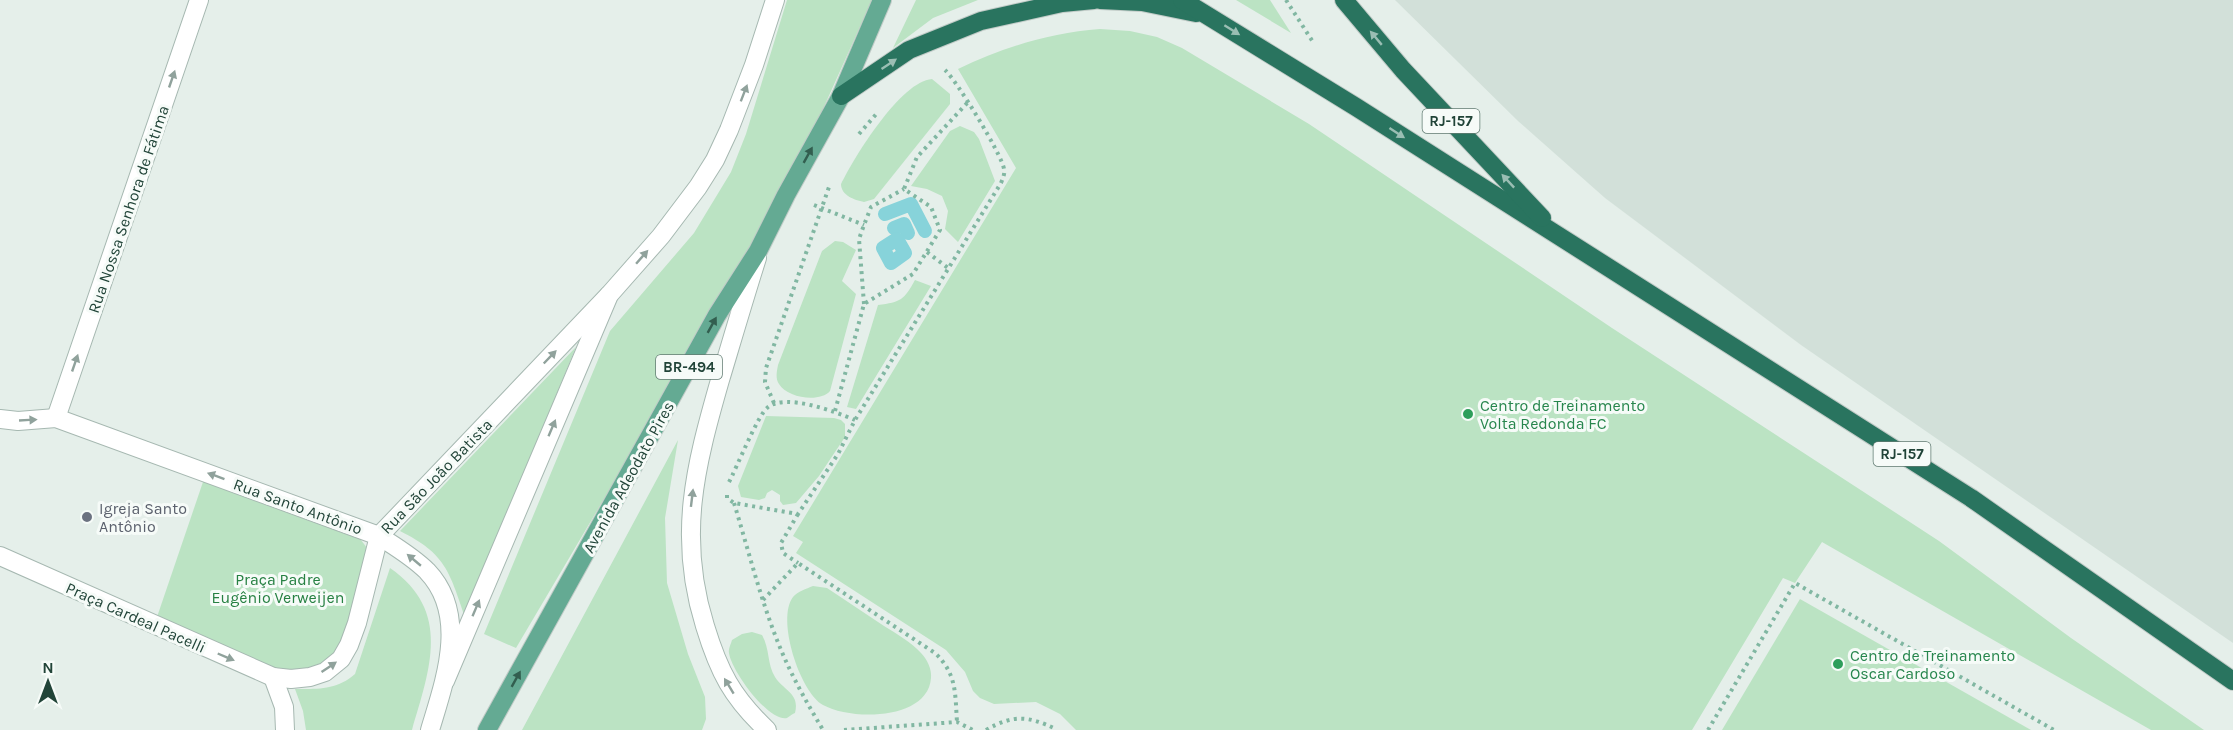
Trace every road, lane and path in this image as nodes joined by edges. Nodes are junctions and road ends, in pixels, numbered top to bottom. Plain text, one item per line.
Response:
1 (199, 0) edge
2 (775, 0) edge
3 (882, 0) edge
4 (1094, 0) edge
5 (1100, 0) edge
6 (1182, 0) edge
7 (1344, 0) edge
8 (1207, 15) junction
9 (936, 67) dead end
10 (841, 96) junction
11 (968, 102) junction
12 (879, 110) dead end
13 (854, 141) dead end
14 (832, 179) dead end
15 (904, 189) junction
16 (786, 195) junction
17 (822, 208) junction
18 (864, 225) junction
19 (1562, 239) junction
20 (758, 251) junction
21 (927, 252) junction
22 (948, 268) junction
23 (609, 296) junction
24 (864, 304) junction
25 (774, 403) junction
26 (835, 411) junction
27 (56, 418) junction
28 (0, 419) edge
29 (855, 420) junction
30 (734, 503) junction
31 (798, 514) junction
32 (379, 536) junction
33 (0, 556) edge
34 (798, 563) junction
35 (763, 600) junction
36 (273, 676) junction
37 (445, 681) junction
38 (2233, 681) edge
39 (957, 722) junction
40 (285, 730) edge
41 (430, 730) edge
42 (488, 730) edge
43 (767, 730) edge
44 (823, 730) edge
45 (844, 730) edge
46 (973, 730) edge
47 (986, 730) edge
48 (1057, 730) edge
49 (1708, 730) edge
50 (2054, 730) edge

27 -> 1 street, Rua Nossa Senhora de Fátima
23 -> 2 street, Rua São João Batista
3 - 10 main road, Avenida Adeodato Pires / BR-494
10 -> 4 highway
5 - 8 highway
6 - 8 highway
19 -> 7 highway, RJ-157
8 -> 19 highway
9 - 11 path
16 -> 10 main road, Avenida Adeodato Pires / BR-494
11 - 15 path
11 - 22 path
12 - 13 path
14 - 17 path
15 - 18 path
15 - 21 path
16 - 17 path
16 - 20 main road, Avenida Adeodato Pires / BR-494
17 - 18 path
17 - 25 path
18 - 24 path
19 - 38 highway, RJ-157
42 -> 20 main road, Avenida Adeodato Pires / BR-494
43 -> 20 street
21 - 22 path
21 - 24 path
22 - 29 path
32 -> 23 street, Rua São João Batista
37 -> 23 street, Rua São João Batista
24 - 26 path
25 - 26 path
25 - 30 path
26 - 29 path
28 -> 27 street, Rua Santo Antônio
32 -> 27 street, Rua Santo Antônio
29 - 31 path
30 - 31 path
30 - 35 path
31 - 34 path
36 -> 32 street, Rua São João Batista
37 -> 32 street, Rua Santo Antônio
33 -> 36 street, Praça Cardeal Pacelli
34 - 35 path
34 - 39 path
35 - 44 path
36 - 40 street
37 - 41 street, Rua Santo Antônio
39 - 45 path
39 - 46 path
47 - 48 path
49 - 50 path

